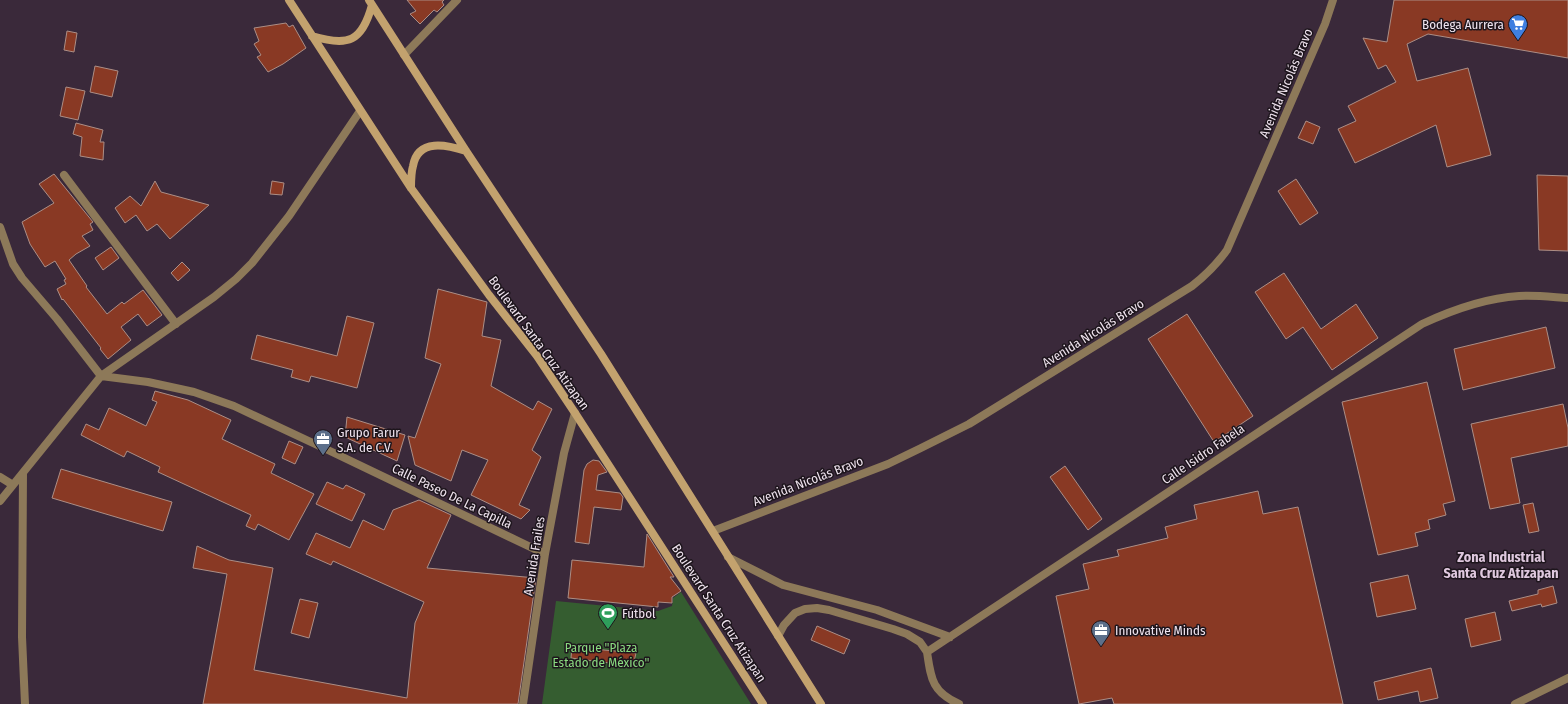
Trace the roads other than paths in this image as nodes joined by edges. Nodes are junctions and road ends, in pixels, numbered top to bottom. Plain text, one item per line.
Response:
1 (289, 0) edge
2 (457, 0) edge
3 (1333, 0) edge
4 (370, 2) edge
5 (312, 36) junction
6 (404, 55) junction
7 (360, 111) junction
8 (466, 151) junction
9 (64, 175) dead end
10 (411, 188) junction
11 (0, 227) edge
12 (1568, 298) edge
13 (176, 324) junction
14 (101, 376) junction
15 (575, 413) junction
16 (23, 473) junction
17 (0, 477) edge
18 (13, 485) junction
19 (0, 500) edge
20 (713, 531) junction
21 (545, 554) junction
22 (728, 557) junction
23 (778, 636) junction
24 (950, 637) junction
25 (927, 652) junction
26 (1568, 678) edge
27 (25, 704) edge
28 (523, 704) edge
29 (763, 704) edge
30 (822, 704) edge
31 (959, 704) edge
32 (1515, 704) edge

1 - 5 main road, Boulevard Santa Cruz Atizapan
2 - 6 street
3 - 20 street, Avenida Nicolás Bravo
4 - 5 main road
4 - 6 main road
5 - 7 main road, Boulevard Santa Cruz Atizapan
6 - 8 main road
7 - 10 main road, Boulevard Santa Cruz Atizapan
7 - 13 street
8 - 10 main road
8 - 20 main road
9 - 13 street
10 - 15 main road, Boulevard Santa Cruz Atizapan
11 - 14 street
12 - 24 street, Calle Isidro Fabela
13 - 14 street
14 - 16 street
14 - 21 street, Calle Paseo De La Capilla
15 - 21 street, Avenida Frailes
15 - 29 main road, Boulevard Santa Cruz Atizapan
16 - 18 street
16 - 27 street
17 - 18 street
18 - 19 street
20 - 22 main road
21 - 28 street, Avenida Frailes
22 - 23 main road
22 - 24 street
23 - 25 street
23 - 30 main road
24 - 25 street, Calle Isidro Fabela
25 - 31 street
26 - 32 street

